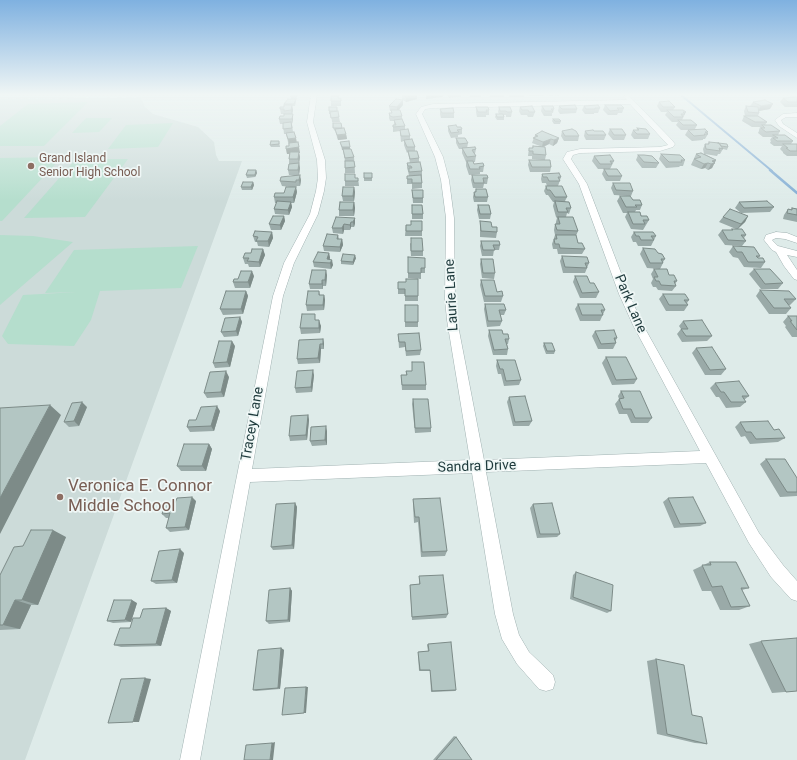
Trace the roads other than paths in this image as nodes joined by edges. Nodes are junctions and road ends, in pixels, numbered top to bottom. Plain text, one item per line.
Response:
1 (313, 130) edge
2 (426, 130) edge
3 (660, 130) edge
4 (797, 240) edge
5 (780, 250) junction
6 (797, 254) edge
7 (797, 277) edge
8 (710, 457) junction
9 (477, 467) junction
10 (244, 476) junction
11 (797, 593) edge
12 (546, 682) dead end
13 (190, 760) edge

1 - 10 street, Tracey Lane
2 - 9 street, Laurie Lane
3 - 8 street, Park Lane
4 - 5 street
5 - 6 street
5 - 7 street
8 - 9 street, Sandra Drive
8 - 11 street, Park Lane
9 - 10 street, Sandra Drive
9 - 12 street, Laurie Lane
10 - 13 street, Tracey Lane

